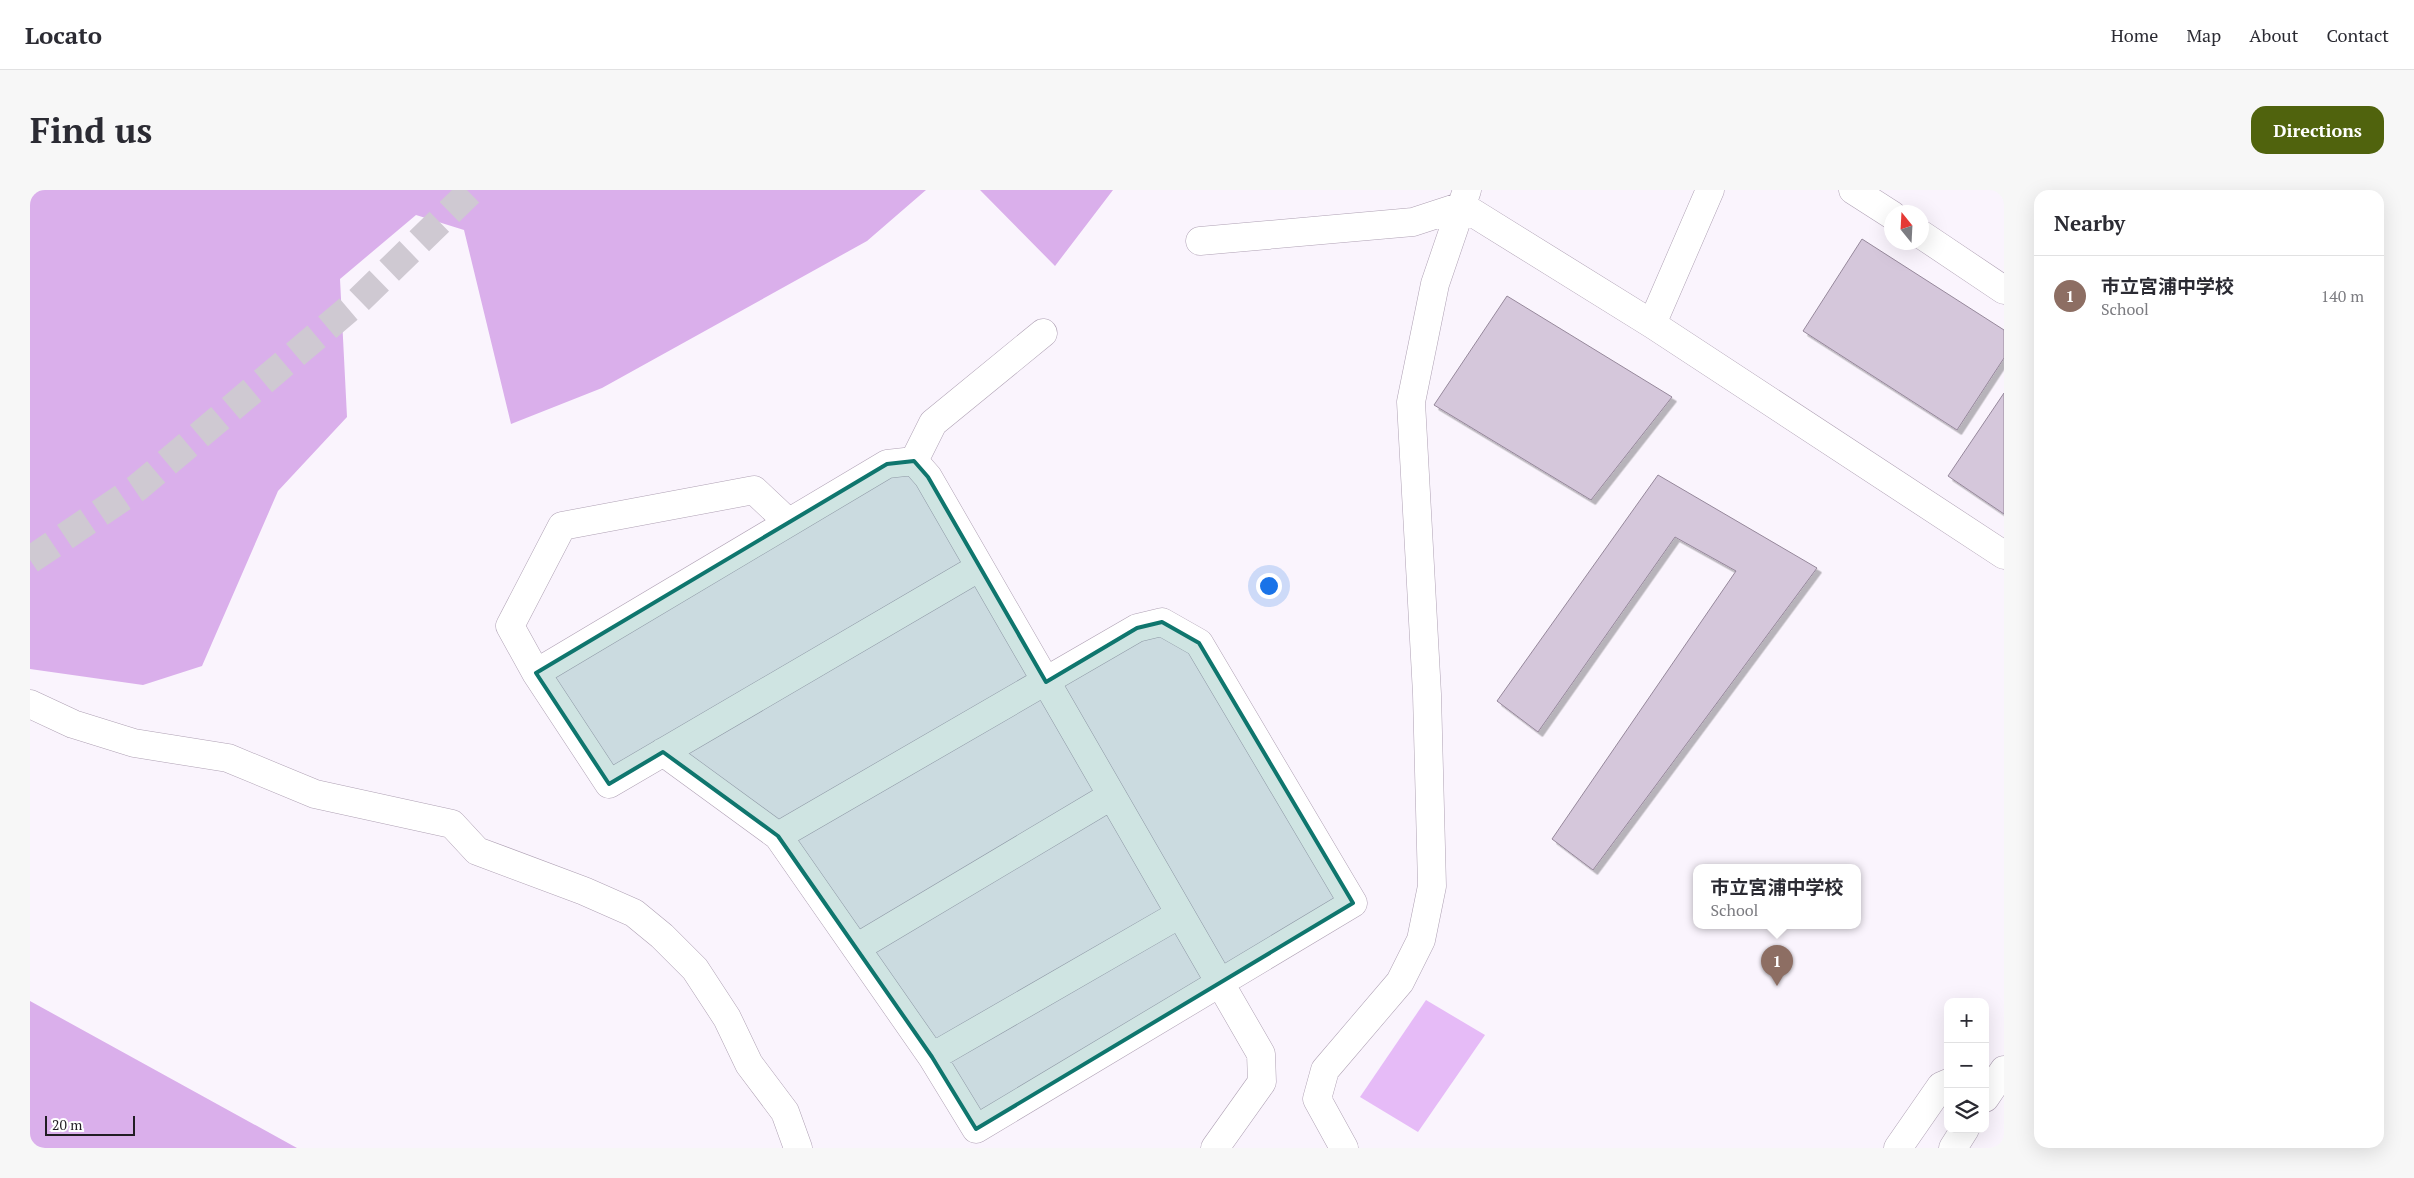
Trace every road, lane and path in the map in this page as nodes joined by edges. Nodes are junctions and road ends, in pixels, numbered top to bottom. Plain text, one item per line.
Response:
1 (1710, 190) edge
2 (1853, 190) edge
3 (1464, 198) edge
4 (1884, 210) edge
5 (1929, 240) edge
6 (1200, 241) dead end
7 (2004, 290) edge
8 (1652, 324) junction
9 (1043, 333) dead end
10 (914, 461) junction
11 (788, 522) junction
12 (2004, 555) edge
13 (980, 567) junction
14 (536, 673) junction
15 (1046, 682) junction
16 (30, 704) edge
17 (664, 752) junction
18 (1112, 796) junction
19 (778, 836) junction
20 (1180, 914) junction
21 (856, 948) junction
22 (1220, 984) junction
23 (932, 1057) junction
24 (1944, 1085) edge
25 (1962, 1133) edge
26 (798, 1148) edge
27 (1216, 1148) edge
28 (1344, 1148) edge
29 (1898, 1148) edge
30 (1953, 1148) edge

1 - 8 street
2 - 4 street
3 - 6 street
3 - 8 street
3 - 28 street
5 - 7 street
8 - 12 street
9 - 10 street
10 - 11 street
10 - 13 street
11 - 14 street
11 - 14 street
13 - 15 street
13 - 17 street
14 - 17 street
15 - 18 street
15 - 19 street
15 - 22 street
16 - 26 street
17 - 19 street
18 - 20 street
18 - 21 street
19 - 21 street
20 - 22 street
20 - 23 street
21 - 23 street
22 - 23 street
22 - 27 street
24 - 29 street
25 - 30 street

